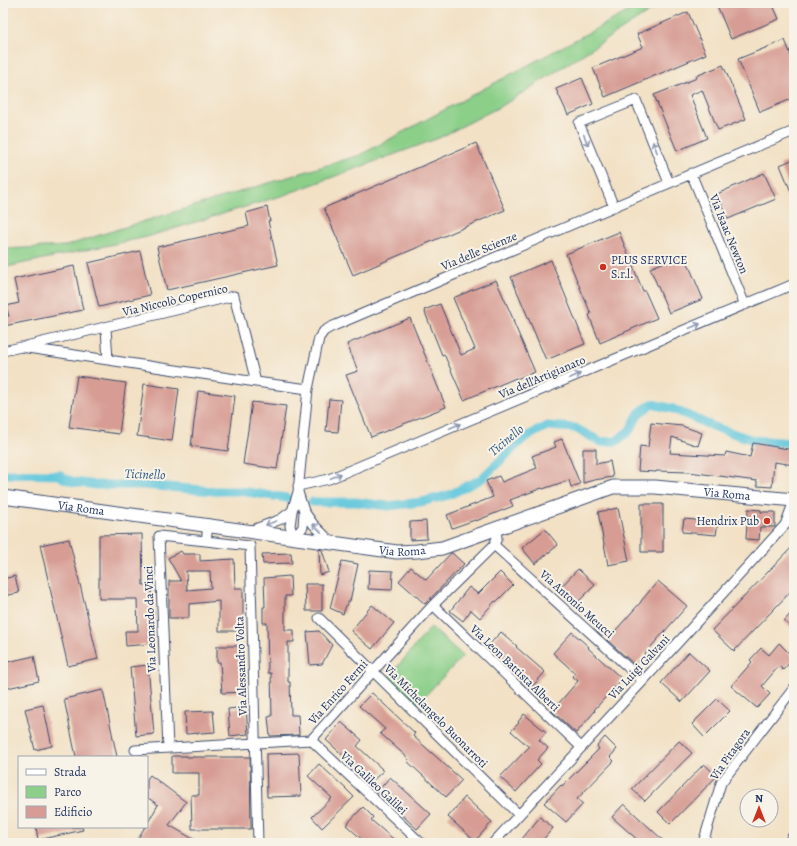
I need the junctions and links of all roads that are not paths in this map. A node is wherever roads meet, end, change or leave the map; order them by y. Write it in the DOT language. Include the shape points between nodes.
graph roads {
  1 [pos="794,131"];
  2 [pos="691,173"];
  3 [pos="669,183"];
  4 [pos="614,207"];
  5 [pos="794,284"];
  6 [pos="745,305"];
  7 [pos="106,328"];
  8 [pos="21,347"];
  9 [pos="3,351"];
  10 [pos="108,360"];
  11 [pos="256,382"];
  12 [pos="308,389"];
  13 [pos="298,489"];
  14 [pos="3,498"];
  15 [pos="794,501"];
  16 [pos="292,511"];
  17 [pos="304,511"];
  18 [pos="208,526"];
  19 [pos="496,529"];
  20 [pos="247,532"];
  21 [pos="294,538"];
  22 [pos="206,541"];
  23 [pos="332,543"];
  24 [pos="494,545"];
  25 [pos="433,605"];
  26 [pos="319,618"];
  27 [pos="373,671"];
  28 [pos="643,681"];
  29 [pos="794,688"];
  30 [pos="310,740"];
  31 [pos="255,743"];
  32 [pos="581,747"];
  33 [pos="168,748"];
  34 [pos="135,750"];
  35 [pos="519,815"];
  36 [pos="794,840"];
  37 [pos="258,843"];
  38 [pos="421,843"];
  39 [pos="493,843"];
  40 [pos="703,843"];
  41 [pos="793,843"];
  1 -- 2 [label="street, Via delle Scienze"];
  2 -- 3 [label="street, Via delle Scienze"];
  2 -- 6 [label="street, Via Isaac Newton"];
  3 -- 4 [label="street, Via delle Scienze"];
  3 -- 4 [label="street, one-way" via="636,100 579,123"];
  4 -- 12 [label="street, Via delle Scienze" via="330,327 319,338"];
  5 -- 6 [label="street, Via dell'Artigianato"];
  13 -- 6 [label="street, Via dell'Artigianato, one-way" via="329,479"];
  7 -- 8 [label="street, Via Niccolò Copernico"];
  7 -- 10 [label="street"];
  7 -- 11 [label="street, Via Niccolò Copernico" via="234,296"];
  8 -- 9 [label="street, Via Niccolò Copernico"];
  8 -- 10 [label="street, Via Niccolò Copernico"];
  10 -- 11 [label="street, Via Niccolò Copernico"];
  11 -- 12 [label="street, Via Niccolò Copernico"];
  12 -- 13 [label="street, Via delle Scienze"];
  13 -- 16 [label="street, Via delle Scienze"];
  13 -- 17 [label="street, Via delle Scienze"];
  14 -- 18 [label="street, Via Roma"];
  15 -- 19 [label="street, Via Roma" via="655,487 613,487"];
  15 -- 28 [label="street, Via Luigi Galvani" via="785,525"];
  16 -- 20 [label="street, one-way" via="281,519"];
  16 -- 21 [label="street, Via delle Scienze" via="290,526"];
  17 -- 21 [label="street, Via delle Scienze" via="303,527"];
  23 -- 17 [label="street, Via delle Scienze, one-way"];
  18 -- 20 [label="street, Via Roma"];
  18 -- 22 [label="street"];
  19 -- 23 [label="street, Via Roma" via="442,548 417,552 397,552"];
  19 -- 24 [label="street"];
  20 -- 21 [label="street, Via Roma"];
  21 -- 23 [label="street, Via Roma"];
  22 -- 31 [label="street, Via Alessandro Volta" via="250,546"];
  22 -- 33 [label="street, Via Leonardo da Vinci" via="159,536"];
  24 -- 25 [label="street, Via Enrico Fermi"];
  24 -- 28 [label="street, Via Antonio Meucci"];
  25 -- 27 [label="street, Via Enrico Fermi"];
  25 -- 32 [label="street, Via Leon Battista Alberti"];
  26 -- 27 [label="street, Via Michelangelo Buonarroti"];
  27 -- 30 [label="street, Via Enrico Fermi"];
  27 -- 35 [label="street, Via Michelangelo Buonarroti"];
  28 -- 32 [label="street, Via Luigi Galvani"];
  29 -- 40 [label="street, Via Pitagora" via="721,783"];
  30 -- 31 [label="street, Via Enrico Fermi"];
  30 -- 38 [label="street, Via Galileo Galilei"];
  31 -- 33 [label="street, Via Enrico Fermi"];
  31 -- 37 [label="street, Via Alessandro Volta"];
  32 -- 35 [label="street, Via Luigi Galvani"];
  33 -- 34 [label="street, Via Enrico Fermi"];
  35 -- 39 [label="street, Via Luigi Galvani"];
  36 -- 41 [label="highway"];
}
